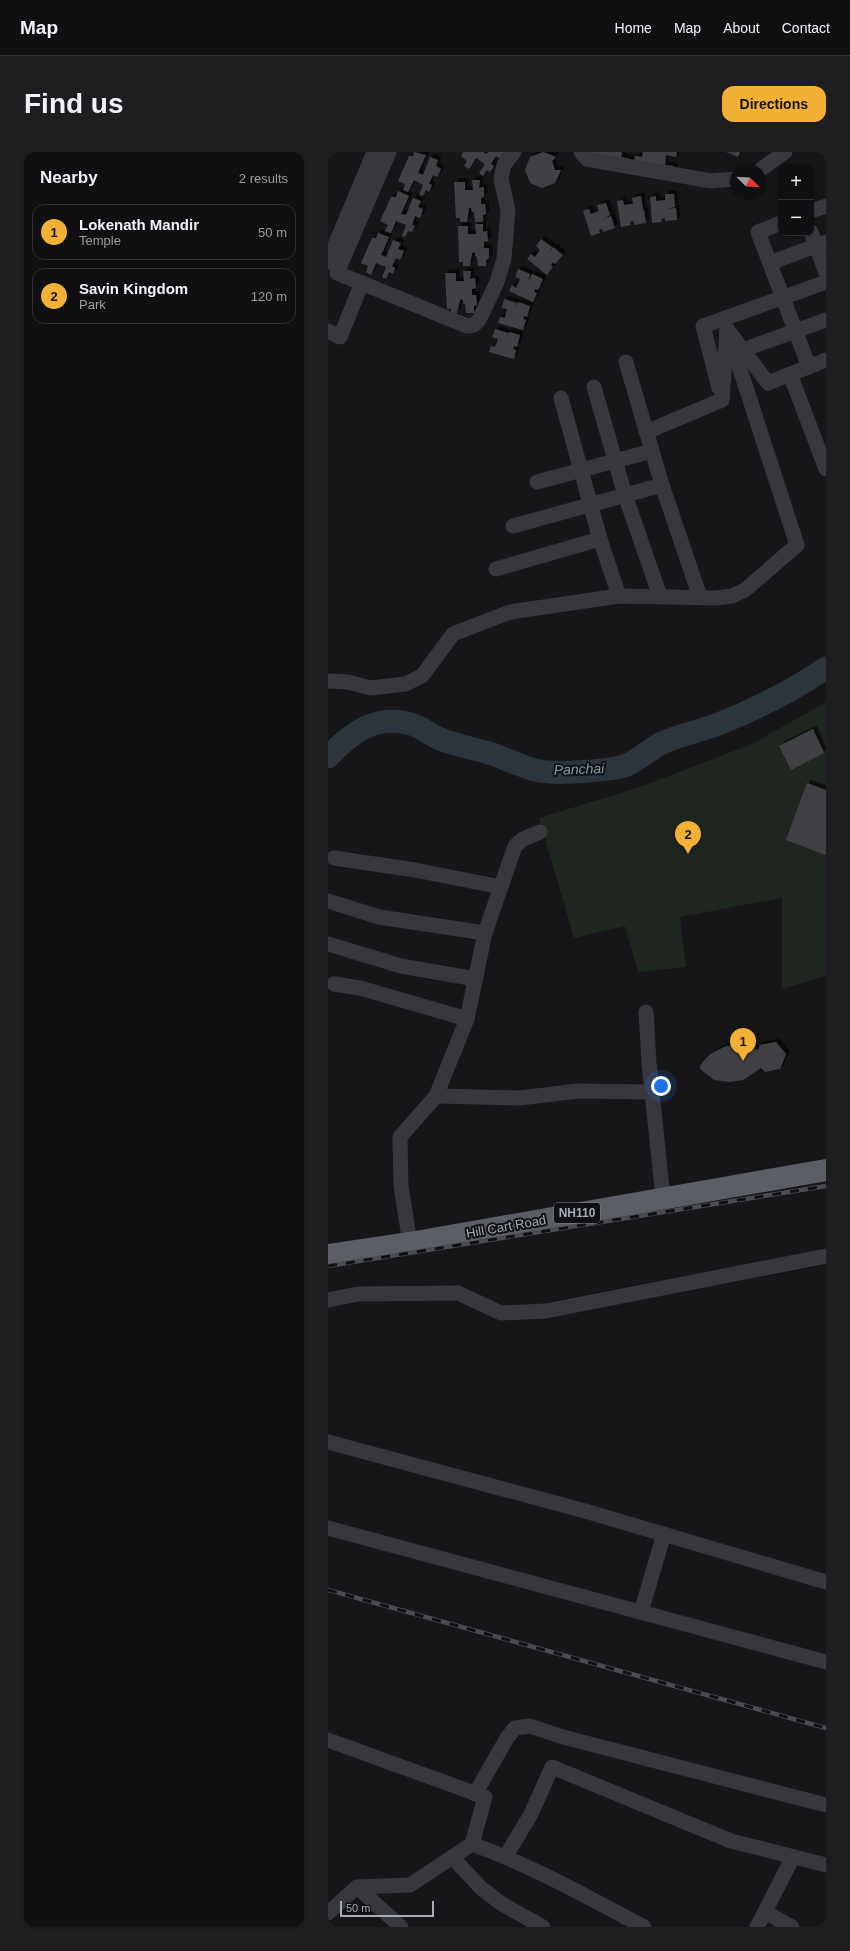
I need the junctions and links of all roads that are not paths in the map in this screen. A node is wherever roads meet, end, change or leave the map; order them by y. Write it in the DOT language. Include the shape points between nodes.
graph roads {
  1 [pos="374,152"];
  2 [pos="389,152"];
  3 [pos="514,152"];
  4 [pos="581,152"];
  5 [pos="785,152"];
  6 [pos="766,166"];
  7 [pos="730,179"];
  8 [pos="826,206"];
  9 [pos="814,210"];
  10 [pos="778,224"];
  11 [pos="814,236"];
  12 [pos="821,244"];
  13 [pos="328,262"];
  14 [pos="770,264"];
  15 [pos="826,273"];
  16 [pos="826,282"];
  17 [pos="362,283"];
  18 [pos="783,297"];
  19 [pos="826,320"];
  20 [pos="727,329"];
  21 [pos="795,331"];
  22 [pos="328,332"];
  23 [pos="751,347"];
  24 [pos="626,362"];
  25 [pos="825,362"];
  26 [pos="809,367"];
  27 [pos="790,374"];
  28 [pos="594,387"];
  29 [pos="561,398"];
  30 [pos="722,400"];
  31 [pos="646,432"];
  32 [pos="652,451"];
  33 [pos="616,461"];
  34 [pos="826,469"];
  35 [pos="582,471"];
  36 [pos="537,482"];
  37 [pos="662,485"];
  38 [pos="625,495"];
  39 [pos="591,505"];
  40 [pos="513,526"];
  41 [pos="600,539"];
  42 [pos="496,569"];
  43 [pos="619,596"];
  44 [pos="660,596"];
  45 [pos="700,597"];
  46 [pos="328,681"];
  47 [pos="540,832"];
  48 [pos="334,858"];
  49 [pos="501,887"];
  50 [pos="328,901"];
  51 [pos="485,933"];
  52 [pos="328,944"];
  53 [pos="476,979"];
  54 [pos="334,984"];
  55 [pos="646,1012"];
  56 [pos="467,1019"];
  57 [pos="652,1092"];
  58 [pos="436,1096"];
  59 [pos="826,1170"];
  60 [pos="663,1198"];
  61 [pos="410,1243"];
  62 [pos="328,1255"];
  63 [pos="826,1256"];
  64 [pos="328,1300"];
  65 [pos="328,1442"];
  66 [pos="328,1528"];
  67 [pos="664,1534"];
  68 [pos="826,1582"];
  69 [pos="641,1612"];
  70 [pos="826,1662"];
  71 [pos="328,1740"];
  72 [pos="475,1794"];
  73 [pos="826,1805"];
  74 [pos="472,1844"];
  75 [pos="506,1856"];
  76 [pos="452,1857"];
  77 [pos="793,1857"];
  78 [pos="826,1865"];
  79 [pos="357,1887"];
  80 [pos="765,1912"];
  81 [pos="328,1913"];
  82 [pos="401,1927"];
  83 [pos="543,1927"];
  84 [pos="644,1927"];
  85 [pos="757,1927"];
  86 [pos="792,1927"];
  1 -- 13 [label="street"];
  2 -- 17 [label="street" via="337,273"];
  3 -- 17 [label="street" via="504,165 501,180 508,210 504,259 495,287 477,323 463,325"];
  4 -- 7 [label="street" via="587,159 711,181"];
  5 -- 6 [label="street"];
  8 -- 9 [label="street"];
  10 -- 14 [label="street" via="758,232"];
  11 -- 12 [label="street"];
  12 -- 14 [label="street"];
  12 -- 15 [label="street"];
  14 -- 18 [label="street"];
  16 -- 18 [label="street"];
  17 -- 22 [label="street" via="340,337"];
  18 -- 21 [label="street"];
  18 -- 30 [label="street" via="703,326"];
  19 -- 21 [label="street"];
  20 -- 27 [label="street" via="768,383"];
  20 -- 30 [label="street"];
  20 -- 45 [label="street" via="797,544 745,590 732,596"];
  21 -- 23 [label="street"];
  21 -- 26 [label="street"];
  24 -- 31 [label="street"];
  25 -- 26 [label="street"];
  26 -- 27 [label="street"];
  27 -- 34 [label="street"];
  28 -- 33 [label="street"];
  29 -- 35 [label="street"];
  30 -- 31 [label="street"];
  31 -- 32 [label="street"];
  32 -- 33 [label="street"];
  32 -- 37 [label="street"];
  33 -- 35 [label="street"];
  33 -- 38 [label="street"];
  35 -- 36 [label="street"];
  35 -- 39 [label="street"];
  37 -- 38 [label="street"];
  37 -- 45 [label="street"];
  38 -- 39 [label="street"];
  38 -- 44 [label="street"];
  39 -- 40 [label="street"];
  39 -- 41 [label="street"];
  41 -- 42 [label="street"];
  41 -- 43 [label="street"];
  43 -- 44 [label="street"];
  43 -- 46 [label="street" via="510,612 453,634 422,676 405,684 371,688 348,682"];
  44 -- 45 [label="street"];
  47 -- 49 [label="street" via="515,846"];
  48 -- 49 [label="street" via="415,870"];
  49 -- 51 [label="street"];
  50 -- 51 [label="street" via="379,917"];
  51 -- 53 [label="street"];
  52 -- 53 [label="street" via="401,966"];
  53 -- 56 [label="street"];
  54 -- 56 [label="street" via="360,988"];
  55 -- 57 [label="street"];
  56 -- 58 [label="street"];
  57 -- 58 [label="street" via="578,1091 520,1098"];
  57 -- 60 [label="street"];
  58 -- 61 [label="street" via="400,1137 401,1186"];
  59 -- 60 [label="highway, Hill Cart Road / NH110"];
  60 -- 61 [label="highway, Hill Cart Road / NH110"];
  61 -- 62 [label="highway, Hill Cart Road / NH110"];
  63 -- 64 [label="street" via="546,1311 501,1312 458,1292 358,1294"];
  65 -- 67 [label="street"];
  66 -- 69 [label="street"];
  67 -- 68 [label="street"];
  67 -- 69 [label="street"];
  69 -- 70 [label="street"];
  71 -- 72 [label="street"];
  72 -- 73 [label="street" via="515,1728 530,1726 563,1737"];
  72 -- 74 [label="street" via="485,1797"];
  74 -- 75 [label="street"];
  74 -- 76 [label="street"];
  75 -- 77 [label="street" via="531,1814 552,1767 731,1841"];
  75 -- 84 [label="street" via="546,1874"];
  76 -- 79 [label="street" via="410,1885"];
  76 -- 83 [label="street" via="481,1888 502,1904"];
  77 -- 78 [label="street"];
  77 -- 80 [label="street"];
  79 -- 81 [label="street"];
  79 -- 82 [label="street"];
  80 -- 85 [label="street"];
  80 -- 86 [label="street"];
}
